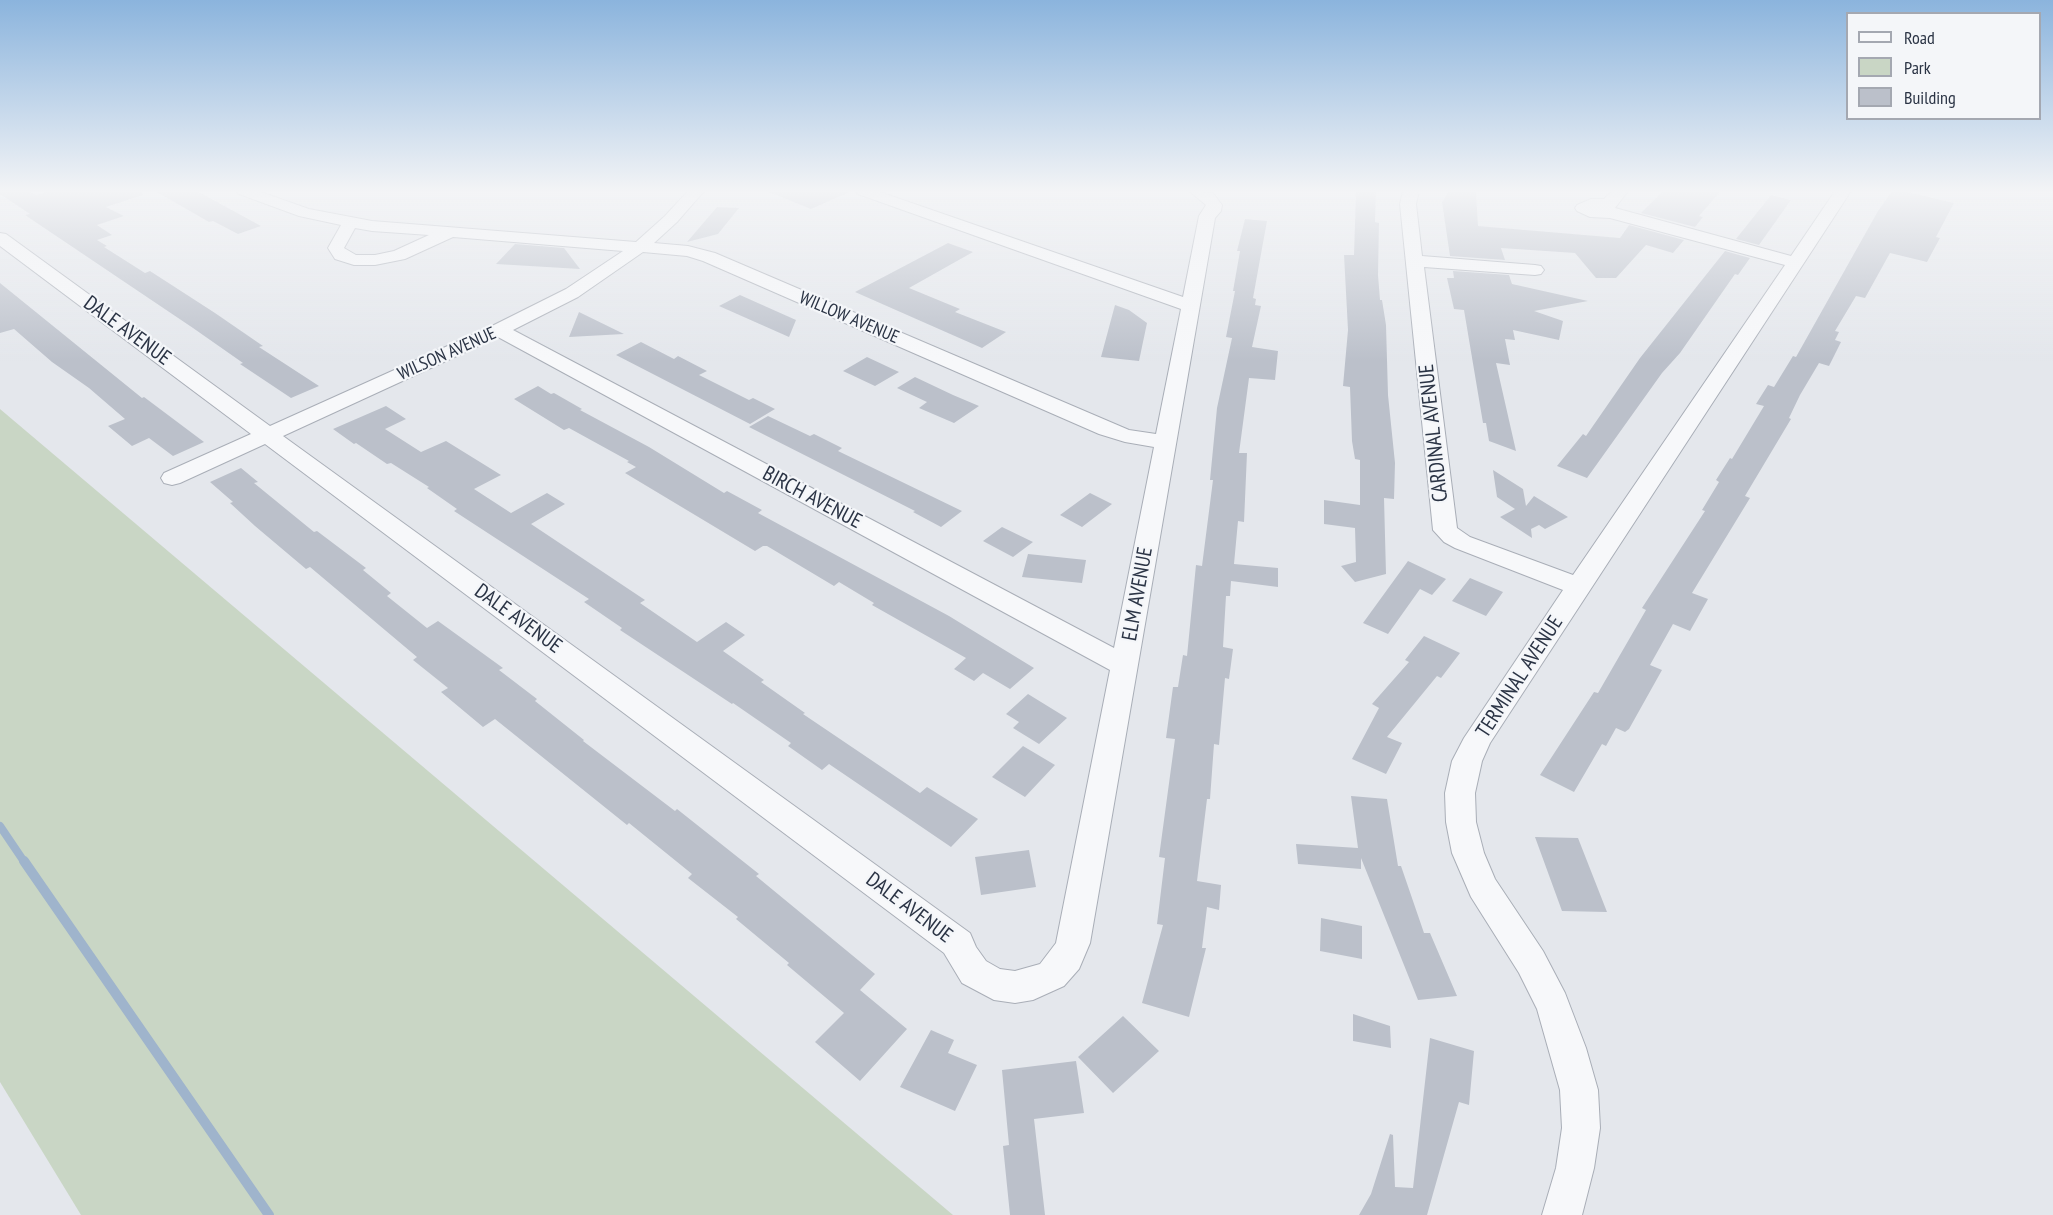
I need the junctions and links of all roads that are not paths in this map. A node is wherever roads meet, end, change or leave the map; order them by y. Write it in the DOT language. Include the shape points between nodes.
graph roads {
  1 [pos="13,248"];
  2 [pos="336,248"];
  3 [pos="421,248"];
  4 [pos="639,248"];
  5 [pos="660,248"];
  6 [pos="1024,248"];
  7 [pos="1201,248"];
  8 [pos="1413,248"];
  9 [pos="1744,248"];
  10 [pos="1806,248"];
  11 [pos="1415,261"];
  12 [pos="1796,263"];
  13 [pos="1535,270"];
  14 [pos="1190,306"];
  15 [pos="499,330"];
  16 [pos="268,434"];
  17 [pos="1166,442"];
  18 [pos="172,478"];
  19 [pos="1579,587"];
  20 [pos="1125,666"];
  21 [pos="1033,984"];
  22 [pos="1562,1215"];
  1 -- 16 [label="street, DALE AVENUE"];
  2 -- 3 [label="street" via="341,255 354,260 375,260"];
  4 -- 15 [label="street, WILSON AVENUE" via="572,293"];
  5 -- 17 [label="street, WILLOW AVENUE" via="710,257 1107,429"];
  6 -- 14 [label="street"];
  7 -- 14 [label="street, ELM AVENUE"];
  8 -- 11 [label="street, CARDINAL AVENUE"];
  9 -- 12 [label="street"];
  10 -- 12 [label="street, TERMINAL AVENUE"];
  11 -- 13 [label="street"];
  11 -- 19 [label="street, CARDINAL AVENUE" via="1445,530 1463,543"];
  12 -- 19 [label="street, TERMINAL AVENUE"];
  14 -- 17 [label="street, ELM AVENUE"];
  15 -- 16 [label="street, WILSON AVENUE"];
  15 -- 20 [label="street, BIRCH AVENUE"];
  16 -- 18 [label="street, WILSON AVENUE"];
  16 -- 21 [label="street, DALE AVENUE" via="958,944 974,972 994,984"];
  17 -- 20 [label="street, ELM AVENUE"];
  19 -- 22 [label="street, TERMINAL AVENUE" via="1478,738 1467,761 1460,793 1468,854 1482,887 1531,962 1552,1005 1579,1090 1581,1128"];
  20 -- 21 [label="street, ELM AVENUE" via="1073,943 1067,958 1052,975"];
}
